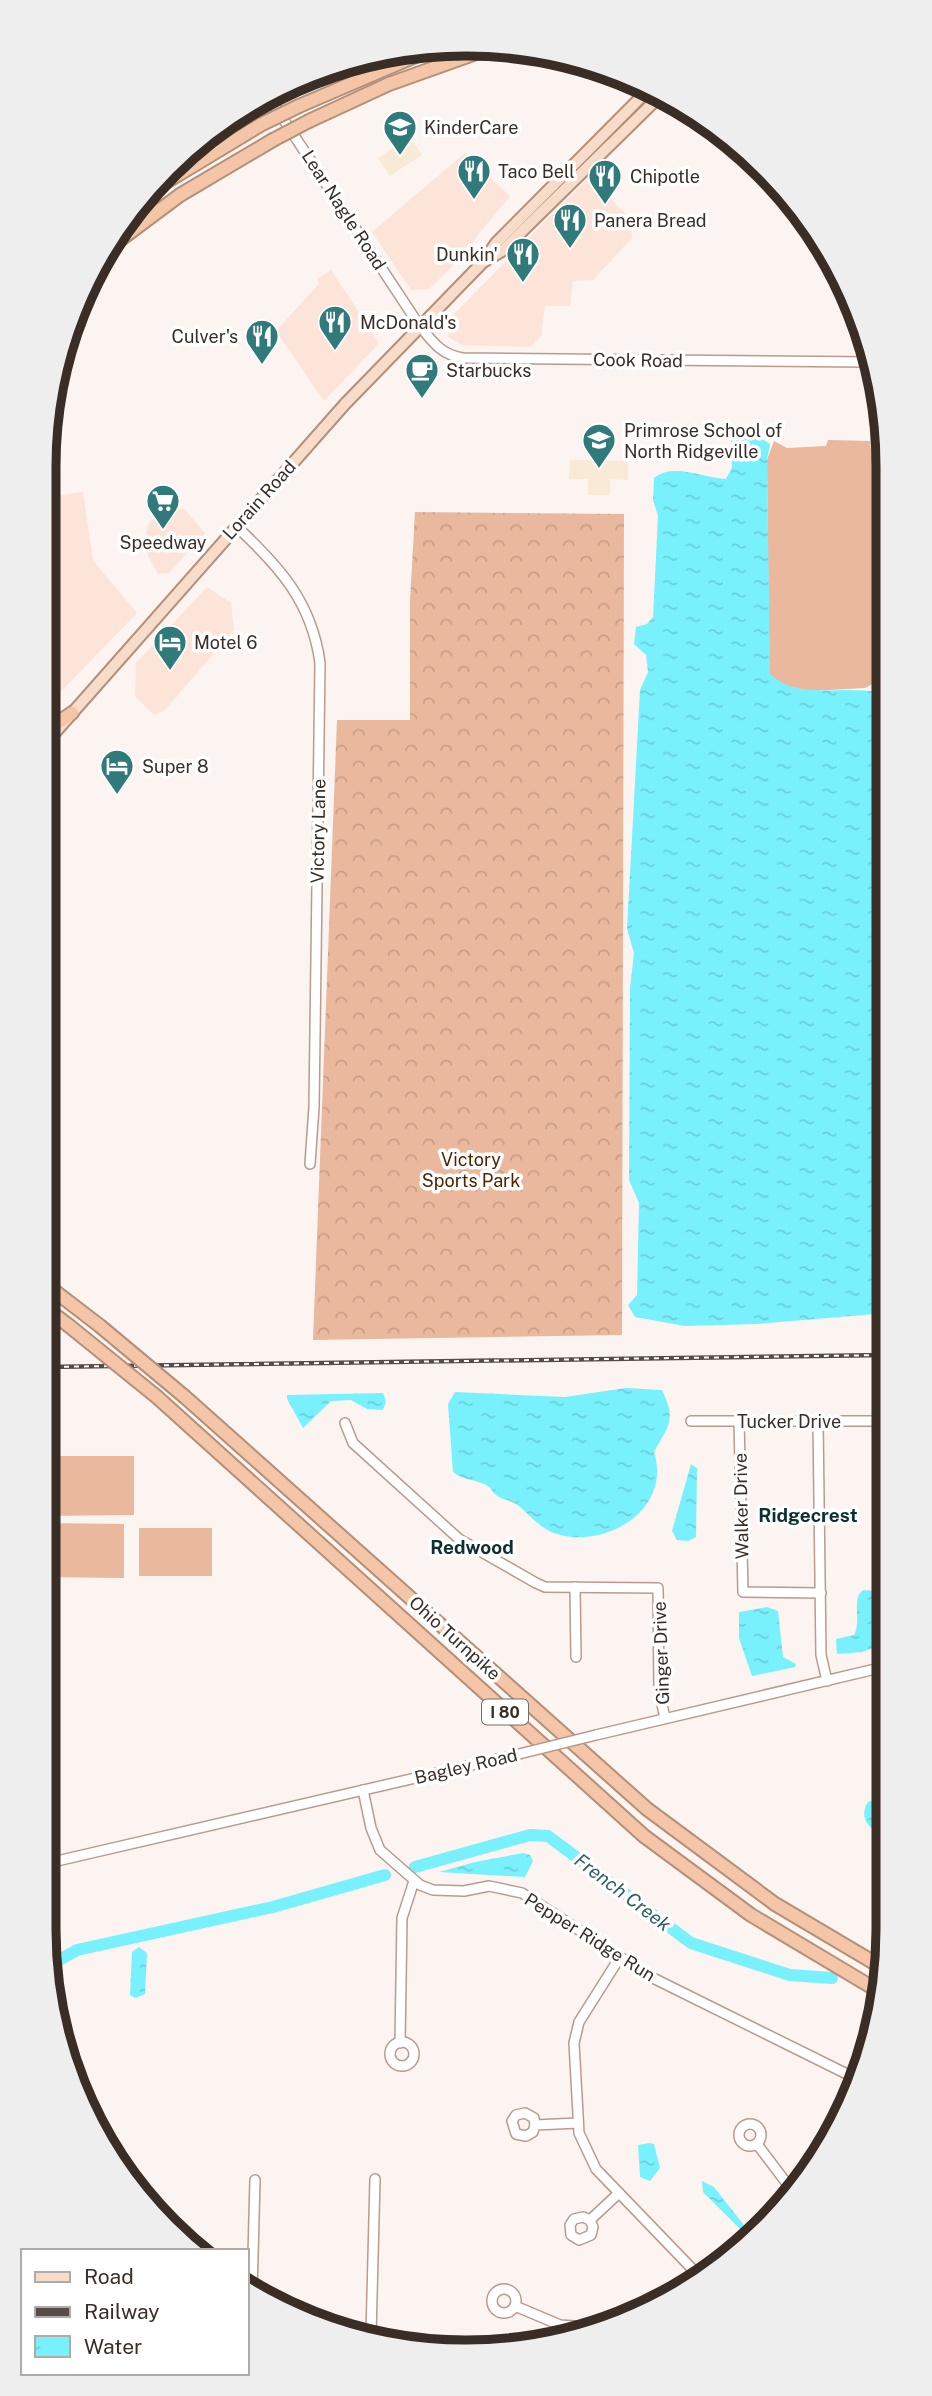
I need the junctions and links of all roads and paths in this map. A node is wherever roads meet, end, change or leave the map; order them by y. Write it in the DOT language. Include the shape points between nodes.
graph roads {
  1 [pos="468,56"];
  2 [pos="399,62"];
  3 [pos="643,96"];
  4 [pos="654,102"];
  5 [pos="273,104"];
  6 [pos="176,176"];
  7 [pos="128,234"];
  8 [pos="483,262"];
  9 [pos="419,325"];
  10 [pos="862,362"];
  11 [pos="236,526"];
  12 [pos="72,713"];
  13 [pos="56,724"];
  14 [pos="56,731"];
  15 [pos="310,1164"];
  16 [pos="56,1292"];
  17 [pos="56,1316"];
  18 [pos="691,1421"];
  19 [pos="739,1421"];
  20 [pos="818,1421"];
  21 [pos="876,1421"];
  22 [pos="345,1423"];
  23 [pos="575,1587"];
  24 [pos="821,1593"];
  25 [pos="576,1657"];
  26 [pos="876,1669"];
  27 [pos="827,1681"];
  28 [pos="665,1718"];
  29 [pos="363,1790"];
  30 [pos="56,1861"];
  31 [pos="414,1881"];
  32 [pos="620,1957"];
  33 [pos="874,1963"];
  34 [pos="872,1987"];
  35 [pos="400,2043"];
  36 [pos="849,2075"];
  37 [pos="578,2123"];
  38 [pos="535,2125"];
  39 [pos="757,2144"];
  40 [pos="374,2179"];
  41 [pos="255,2180"];
  42 [pos="787,2184"];
  43 [pos="619,2193"];
  44 [pos="590,2220"];
  45 [pos="694,2271"];
  46 [pos="252,2280"];
  47 [pos="515,2306"];
  48 [pos="572,2326"];
  49 [pos="371,2329"];
  1 -- 7 [label="highway, bridge" via="390,84 309,121 180,195"];
  2 -- 6 [label="highway, bridge" via="262,124"];
  3 -- 8 [label="main road, Lorain Road" via="496,243"];
  4 -- 8 [label="main road, Lorain Road" via="502,251"];
  5 -- 9 [label="street, Lear Nagle Road"];
  8 -- 9 [label="main road, Lorain Road"];
  9 -- 10 [label="street, Cook Road" via="442,351 463,358"];
  9 -- 11 [label="main road, Lorain Road"];
  11 -- 12 [label="main road, Lorain Road"];
  11 -- 15 [label="street, Victory Lane" via="293,585 313,628 320,663"];
  12 -- 13 [label="highway"];
  12 -- 14 [label="main road, Lorain Road"];
  16 -- 33 [label="highway, Ohio Turnpike / I 80, bridge" via="185,1397 657,1817 775,1904"];
  17 -- 34 [label="highway, Ohio Turnpike / I 80, bridge" via="157,1396 645,1836 751,1915"];
  18 -- 19 [label="street, Tucker Drive"];
  19 -- 20 [label="street, Tucker Drive"];
  19 -- 24 [label="street, Walker Drive" via="743,1592"];
  20 -- 21 [label="street, Tucker Drive"];
  20 -- 24 [label="street"];
  22 -- 23 [label="street" via="353,1443 459,1539 545,1587"];
  23 -- 25 [label="street"];
  23 -- 28 [label="street, Ginger Drive" via="658,1588 659,1691"];
  24 -- 27 [label="street" via="821,1656"];
  26 -- 27 [label="street, Bagley Road"];
  27 -- 28 [label="street, Bagley Road"];
  28 -- 29 [label="street, Bagley Road, bridge"];
  29 -- 30 [label="street, Bagley Road"];
  29 -- 31 [label="street, Pepper Ridge Run" via="380,1850"];
  31 -- 32 [label="street, Pepper Ridge Run" via="433,1889 464,1891 489,1886 522,1893"];
  31 -- 35 [label="street" via="402,1918"];
  32 -- 36 [label="street, Pepper Ridge Run" via="651,1977"];
  32 -- 37 [label="street" via="579,2022 574,2042"];
  37 -- 38 [label="street"];
  37 -- 43 [label="street" via="590,2160"];
  39 -- 42 [label="street"];
  40 -- 49 [label="street"];
  41 -- 46 [label="street"];
  43 -- 44 [label="street"];
  43 -- 45 [label="street"];
  47 -- 48 [label="street"];
}
